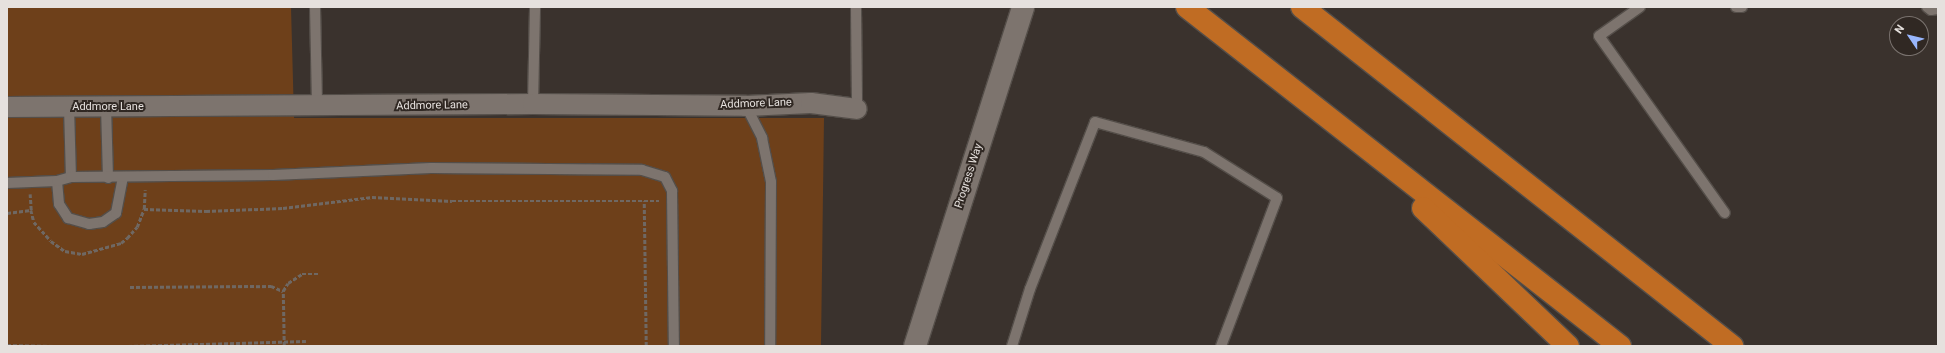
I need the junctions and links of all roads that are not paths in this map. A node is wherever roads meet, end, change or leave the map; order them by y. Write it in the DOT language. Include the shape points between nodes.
graph roads {
  1 [pos="315,7"];
  2 [pos="535,7"];
  3 [pos="856,7"];
  4 [pos="1023,7"];
  5 [pos="1187,7"];
  6 [pos="1302,7"];
  7 [pos="1640,7"];
  8 [pos="1736,7"];
  9 [pos="1742,7"];
  10 [pos="1927,7"];
  11 [pos="1938,9"];
  12 [pos="533,104"];
  13 [pos="1315,105"];
  14 [pos="106,106"];
  15 [pos="317,106"];
  16 [pos="746,106"];
  17 [pos="7,107"];
  18 [pos="69,107"];
  19 [pos="857,109"];
  20 [pos="71,177"];
  21 [pos="108,178"];
  22 [pos="123,178"];
  23 [pos="57,181"];
  24 [pos="7,184"];
  25 [pos="1725,213"];
  26 [pos="1673,299"];
  27 [pos="674,346"];
  28 [pos="770,346"];
  29 [pos="914,346"];
  30 [pos="1012,346"];
  31 [pos="1221,346"];
  32 [pos="1568,346"];
  33 [pos="1620,346"];
  34 [pos="1732,346"];
  35 [pos="1740,346"];
  1 -- 15 [label="lane"];
  2 -- 12 [label="lane"];
  3 -- 19 [label="lane"];
  4 -- 29 [label="street, Progress Way"];
  5 -- 13 [label="highway"];
  6 -- 26 [label="highway"];
  7 -- 25 [label="lane" via="1599,36"];
  8 -- 9 [label="lane"];
  10 -- 11 [label="lane" via="1931,10"];
  12 -- 15 [label="street, Addmore Lane"];
  12 -- 16 [label="street, Addmore Lane"];
  13 -- 32 [label="highway"];
  13 -- 33 [label="highway"];
  14 -- 15 [label="street, Addmore Lane"];
  14 -- 18 [label="street, Addmore Lane"];
  14 -- 21 [label="lane"];
  16 -- 19 [label="street, Addmore Lane" via="811,103"];
  16 -- 28 [label="lane" via="762,138 771,182"];
  17 -- 18 [label="street, Addmore Lane"];
  18 -- 20 [label="lane"];
  20 -- 21 [label="lane"];
  20 -- 23 [label="lane"];
  21 -- 22 [label="lane"];
  22 -- 23 [label="lane" via="116,213 103,222 89,224 68,218 60,204"];
  22 -- 27 [label="lane" via="431,168 642,170 665,177 672,191"];
  23 -- 24 [label="lane"];
  26 -- 34 [label="highway"];
  26 -- 35 [label="highway"];
  30 -- 31 [label="lane" via="1030,289 1095,122 1204,152 1277,198"];
}
